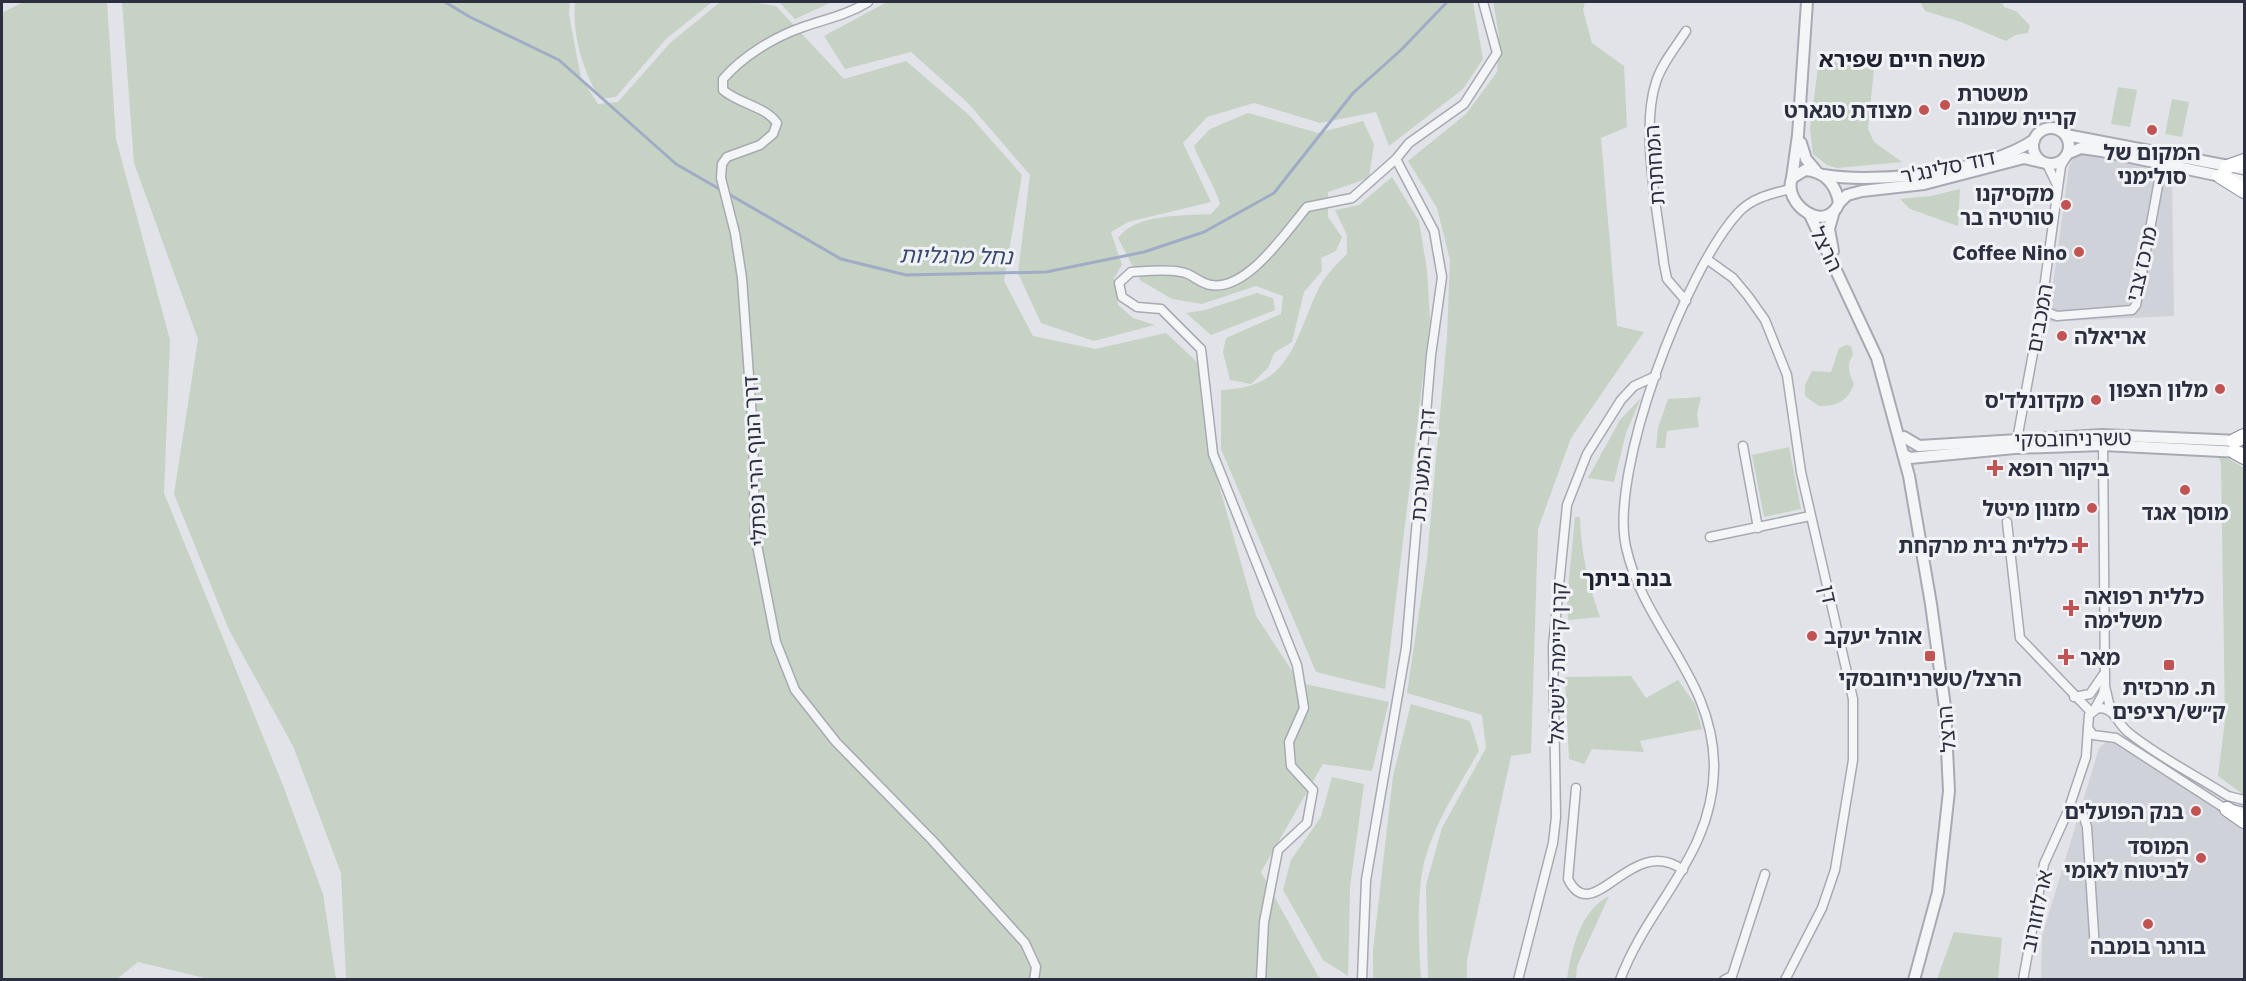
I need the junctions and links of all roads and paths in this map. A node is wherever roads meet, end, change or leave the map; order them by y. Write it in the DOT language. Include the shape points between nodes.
graph roads {
  1 [pos="868,2"];
  2 [pos="1483,2"];
  3 [pos="1807,2"];
  4 [pos="1686,31"];
  5 [pos="1799,131"];
  6 [pos="2066,135"];
  7 [pos="2034,140"];
  8 [pos="2067,156"];
  9 [pos="1396,159"];
  10 [pos="2244,160"];
  11 [pos="2044,163"];
  12 [pos="2162,164"];
  13 [pos="2244,169"];
  14 [pos="2224,171"];
  15 [pos="1820,173"];
  16 [pos="2244,181"];
  17 [pos="1791,183"];
  18 [pos="2058,188"];
  19 [pos="2244,191"];
  20 [pos="1837,207"];
  21 [pos="1810,215"];
  22 [pos="1708,260"];
  23 [pos="1843,282"];
  24 [pos="1686,301"];
  25 [pos="2041,310"];
  26 [pos="1656,376"];
  27 [pos="1884,380"];
  28 [pos="1904,437"];
  29 [pos="2103,440"];
  30 [pos="2016,443"];
  31 [pos="1743,446"];
  32 [pos="2241,447"];
  33 [pos="1906,456"];
  34 [pos="1810,516"];
  35 [pos="2007,522"];
  36 [pos="1758,528"];
  37 [pos="1710,537"];
  38 [pos="2105,672"];
  39 [pos="2105,683"];
  40 [pos="2074,697"];
  41 [pos="2111,712"];
  42 [pos="2090,717"];
  43 [pos="2117,722"];
  44 [pos="2104,737"];
  45 [pos="2086,757"];
  46 [pos="1576,788"];
  47 [pos="2244,800"];
  48 [pos="2227,809"];
  49 [pos="2068,811"];
  50 [pos="2244,812"];
  51 [pos="2244,821"];
  52 [pos="1683,870"];
  53 [pos="1765,874"];
  54 [pos="2095,949"];
  55 [pos="1729,978"];
  56 [pos="1034,980"];
  57 [pos="1261,980"];
  58 [pos="1362,980"];
  59 [pos="1518,980"];
  60 [pos="1620,980"];
  61 [pos="1785,980"];
  62 [pos="1914,980"];
  63 [pos="2023,980"];
  1 -- 56 [label="street, דרך הנוף הרי נפתלי" via="802,27 761,48 734,65 723,79 723,90 732,98 772,115 777,123 773,134 760,145 727,157 721,178 742,278 754,449 755,535 776,642 795,690 856,766 932,840 1025,943 1036,967"];
  2 -- 9 [label="street" via="1497,53 1464,104 1409,143"];
  3 -- 5 [label="street"];
  4 -- 24 [label="street, המחתרת" via="1658,75 1650,132 1667,279"];
  5 -- 15 [label="street" via="1806,159"];
  5 -- 17 [label="street"];
  6 -- 7 [label="street" via="2049,127"];
  6 -- 8 [label="street" via="2070,145"];
  6 -- 14 [label="street"];
  7 -- 11 [label="street" via="2034,151"];
  7 -- 15 [label="street, דוד סלינג'ר" via="2012,151 1922,175 1869,179"];
  8 -- 11 [label="street" via="2059,163"];
  8 -- 12 [label="street" via="2081,148"];
  8 -- 18 [label="street, המכבים"];
  9 -- 57 [label="street" via="1352,198 1307,207 1242,279 1211,285 1183,272 1151,271 1131,272 1119,283 1122,297 1137,307 1161,309 1201,350 1213,454 1297,665 1304,708 1289,742 1291,766 1313,790 1307,824 1278,850 1264,922"];
  9 -- 58 [label="street, דרך המערכת" via="1434,231 1442,278 1431,355 1406,648 1366,880"];
  10 -- 14 [label="highway"];
  11 -- 18 [label="street"];
  11 -- 20 [label="street, דוד סלינג'ר" via="2024,158 1924,184 1862,190 1847,195"];
  12 -- 14 [label="street"];
  12 -- 25 [label="street, מרכז צבי" via="2132,310 2058,316"];
  13 -- 14 [label="street"];
  14 -- 16 [label="street"];
  14 -- 19 [label="highway"];
  15 -- 17 [label="street" via="1805,170"];
  15 -- 20 [label="street" via="1835,188"];
  17 -- 21 [label="street" via="1793,198"];
  17 -- 22 [label="street" via="1761,196 1737,214"];
  18 -- 25 [label="street, המכבים"];
  20 -- 21 [label="street" via="1826,216"];
  20 -- 23 [label="street, הרצל" via="1829,229"];
  21 -- 23 [label="street, הרצל"];
  22 -- 24 [label="street"];
  22 -- 34 [label="street, דן" via="1733,278 1748,296 1778,349 1787,375"];
  23 -- 27 [label="street, הרצל"];
  24 -- 26 [label="street"];
  25 -- 30 [label="street, המכבים"];
  26 -- 52 [label="street" via="1627,470 1625,544 1640,589 1691,678 1708,719 1714,768 1708,820"];
  26 -- 59 [label="street, קרן קיימת לישראל" via="1634,386 1621,400 1587,454 1567,505 1553,646 1556,817"];
  27 -- 28 [label="street, הרצל"];
  27 -- 33 [label="street, הרצל"];
  28 -- 30 [label="street, טשרניחובסקי" via="1919,446"];
  28 -- 33 [label="street, הרצל"];
  29 -- 30 [label="street, טשרניחובסקי"];
  29 -- 32 [label="street, טשרניחובסקי"];
  29 -- 38 [label="street, ארלוזורוב"];
  30 -- 33 [label="street, טשרניחובסקי"];
  31 -- 36 [label="street"];
  33 -- 62 [label="street, הרצל" via="1932,604 1945,707 1949,791 1938,891"];
  34 -- 36 [label="street"];
  34 -- 61 [label="street, דן" via="1853,699 1855,737 1833,877 1822,908"];
  35 -- 40 [label="street" via="2020,638"];
  36 -- 37 [label="street"];
  38 -- 39 [label="street, ארלוזורוב"];
  38 -- 40 [label="street" via="2091,693"];
  39 -- 41 [label="street, ארלוזורוב"];
  39 -- 42 [label="street, ארלוזורוב"];
  40 -- 42 [label="street"];
  41 -- 42 [label="street" via="2103,708"];
  41 -- 43 [label="street"];
  42 -- 44 [label="street" via="2093,735"];
  42 -- 45 [label="street, ארלוזורוב"];
  43 -- 44 [label="street" via="2114,731"];
  43 -- 47 [label="street" via="2137,739 2228,796"];
  44 -- 45 [label="street, ארלוזורוב"];
  44 -- 48 [label="street" via="2116,738"];
  45 -- 49 [label="street, ארלוזורוב"];
  46 -- 52 [label="street" via="1568,879 1571,886 1585,894 1594,893 1638,863 1648,861 1673,863"];
  48 -- 50 [label="street"];
  48 -- 51 [label="highway"];
  49 -- 54 [label="street" via="2084,818 2087,827"];
  49 -- 63 [label="street, ארלוזורוב" via="2044,864"];
  52 -- 60 [label="street" via="1636,944"];
  53 -- 55 [label="street"];
}
